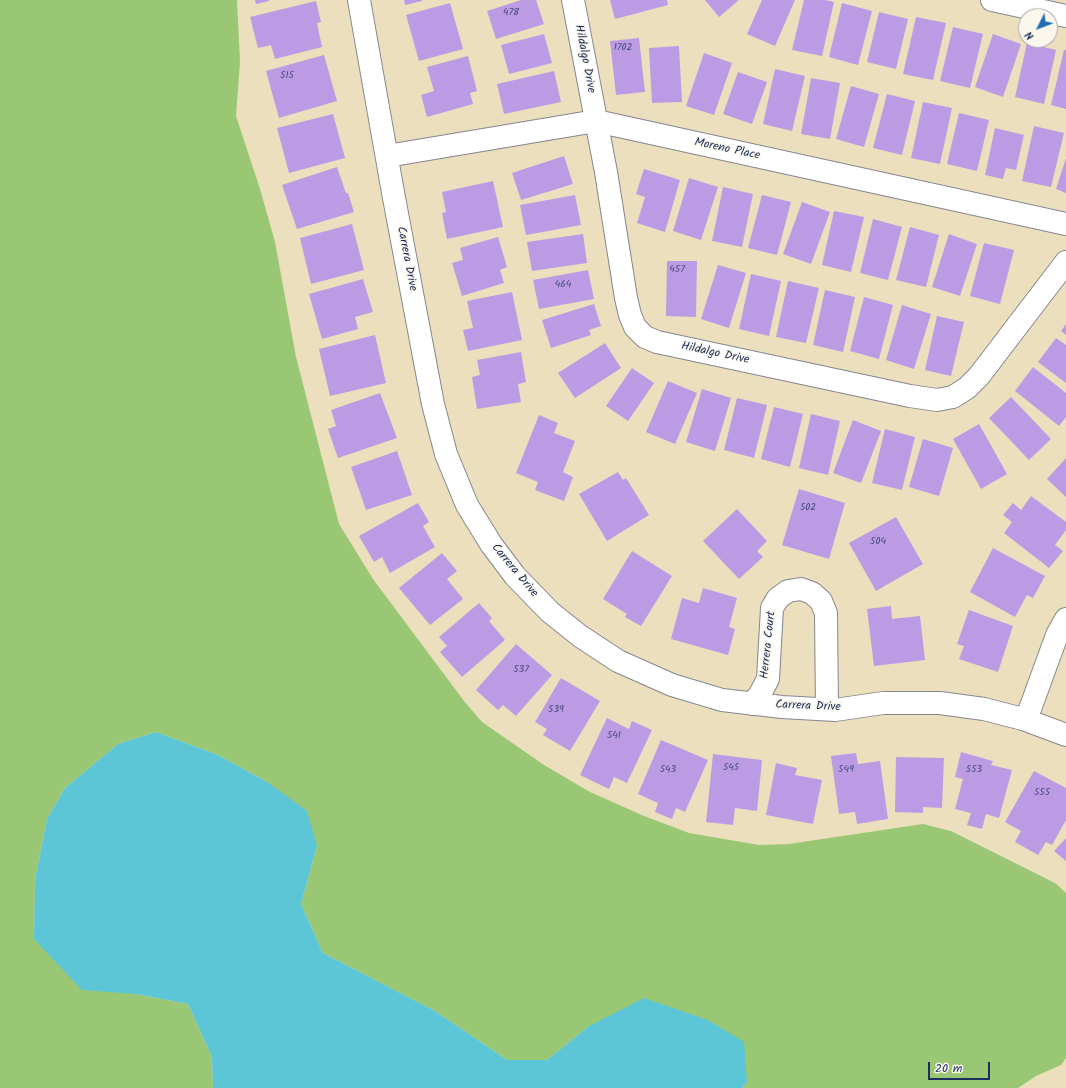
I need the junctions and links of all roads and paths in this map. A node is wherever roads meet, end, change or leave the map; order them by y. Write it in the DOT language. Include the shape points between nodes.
graph roads {
  1 [pos="359,0"];
  2 [pos="573,0"];
  3 [pos="992,0"];
  4 [pos="1066,16"];
  5 [pos="596,121"];
  6 [pos="387,156"];
  7 [pos="1066,224"];
  8 [pos="1066,262"];
  9 [pos="1066,619"];
  10 [pos="752,704"];
  11 [pos="827,709"];
  12 [pos="1026,720"];
  13 [pos="1066,735"];
  1 -- 6 [label="street, Carrera Drive"];
  2 -- 5 [label="street, Hildalgo Drive"];
  3 -- 4 [label="street"];
  5 -- 6 [label="street, Moreno Place"];
  5 -- 7 [label="street, Moreno Place"];
  5 -- 8 [label="street, Hildalgo Drive" via="630,316 636,328 645,337 657,342 910,396 937,400 953,397 968,388 979,376"];
  6 -- 10 [label="street, Carrera Drive" via="433,404 446,454 467,505 491,544 516,576 550,612 618,661 672,686 722,700"];
  9 -- 12 [label="street" via="1057,635"];
  10 -- 11 [label="street, Carrera Drive"];
  10 -- 11 [label="street, Herrera Court" via="768,679 772,608 778,598 788,591 801,589 812,593 821,601 826,613"];
  11 -- 12 [label="street, Carrera Drive" via="883,703 940,703 984,708"];
  12 -- 13 [label="street, Carrera Drive"];
}
